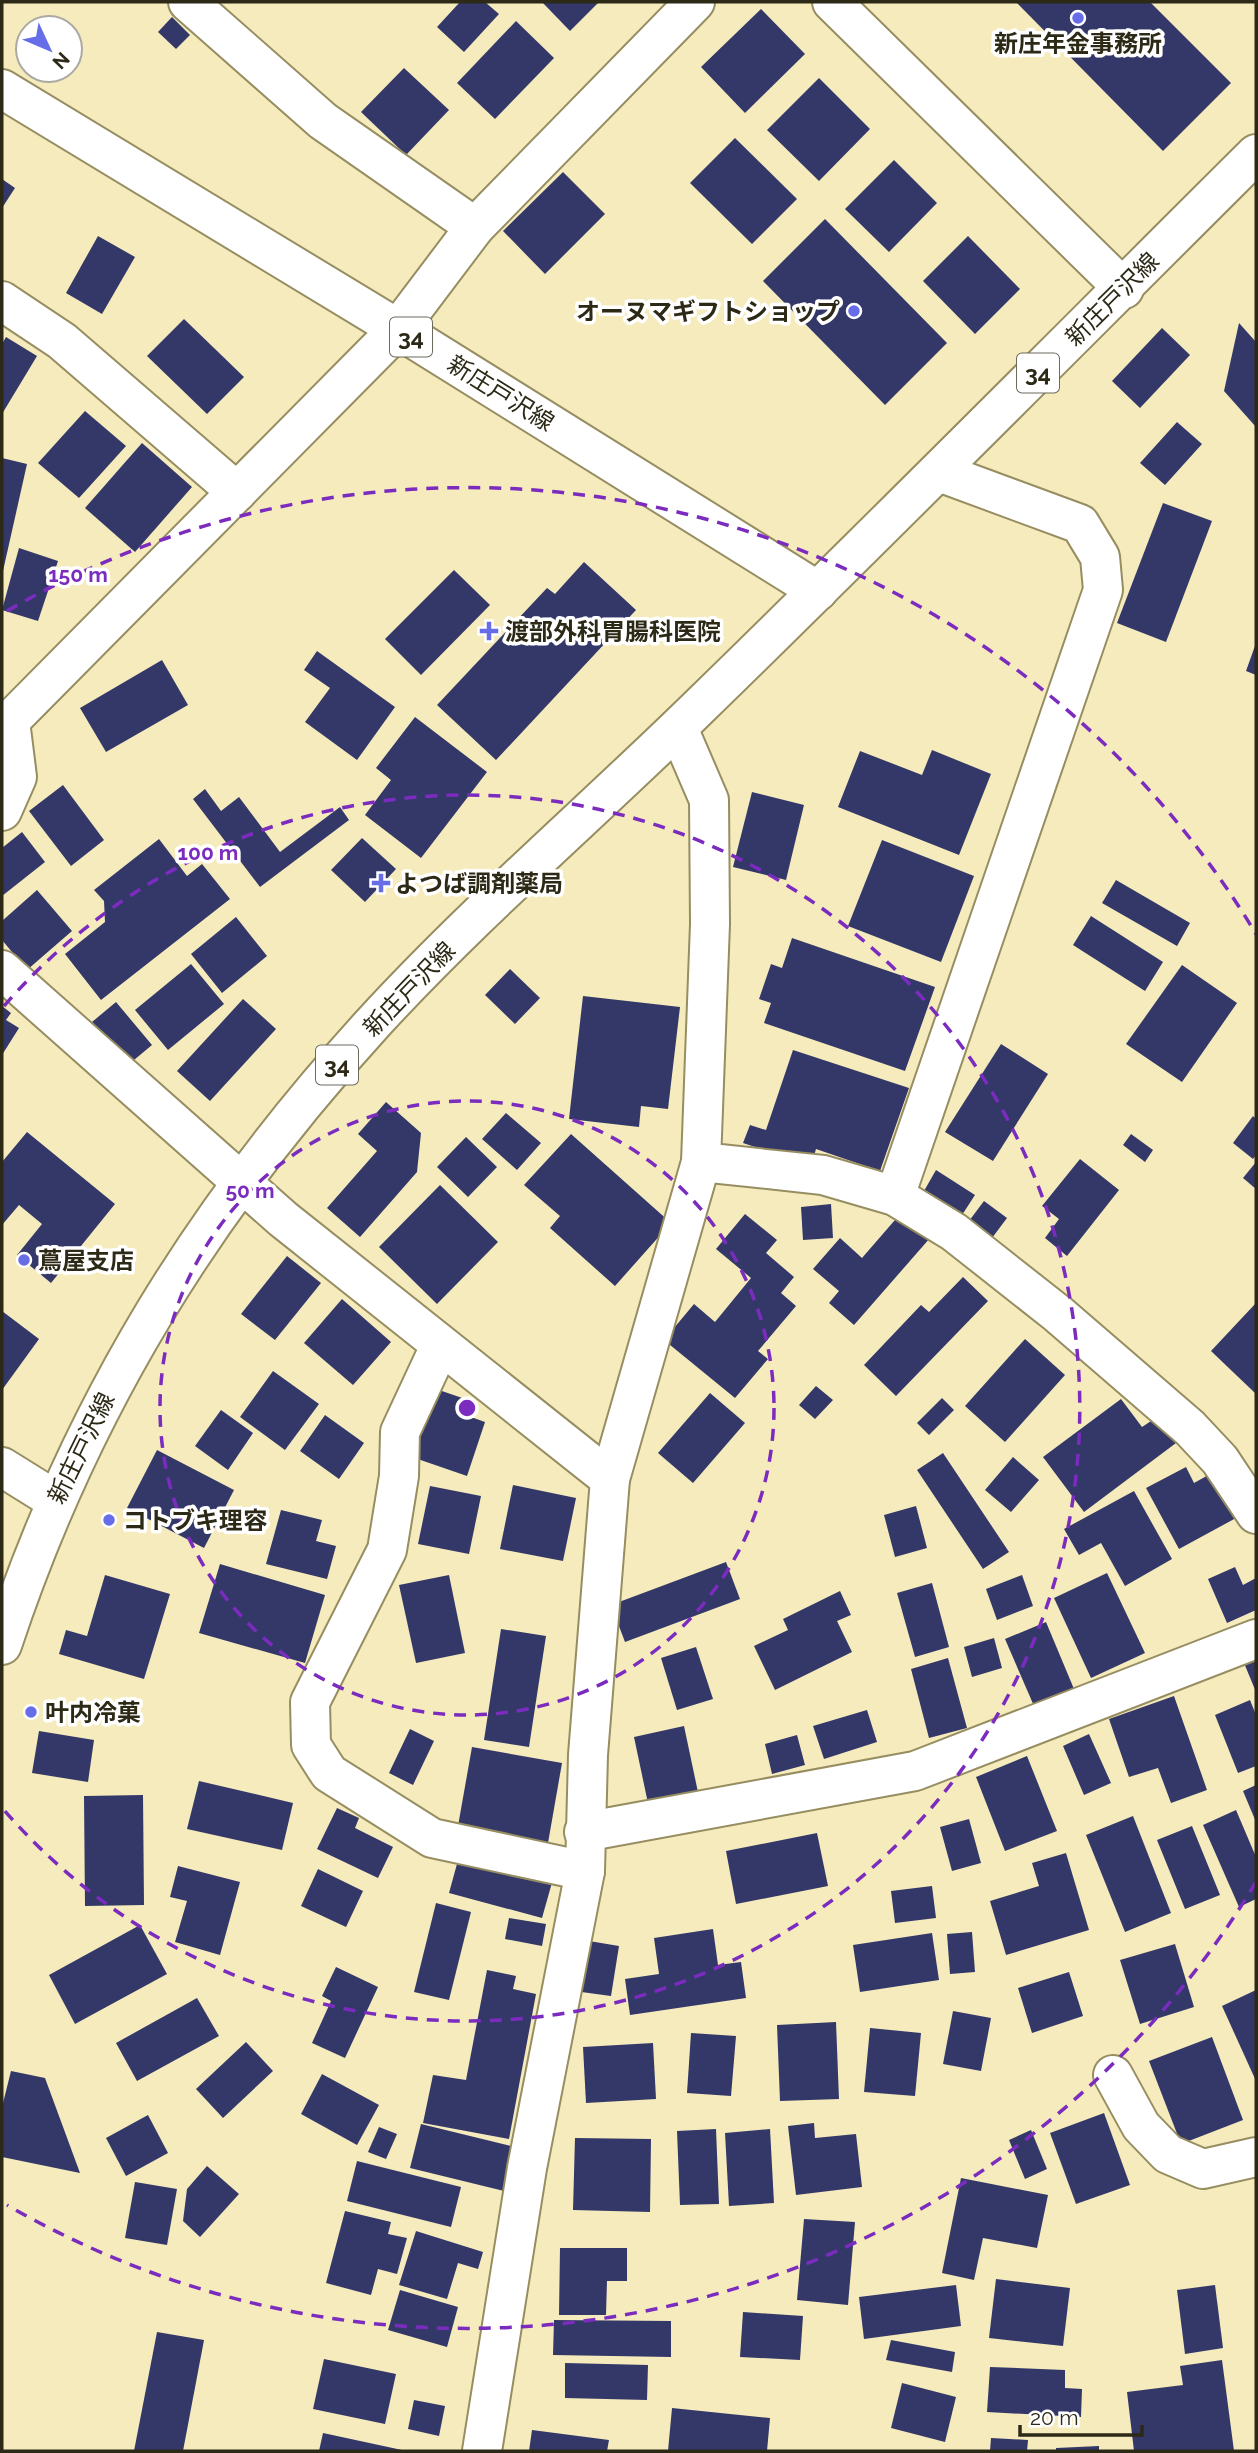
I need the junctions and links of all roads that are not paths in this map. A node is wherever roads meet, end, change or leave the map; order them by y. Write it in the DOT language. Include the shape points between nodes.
graph roads {
  1 [pos="188,2"];
  2 [pos="695,2"];
  3 [pos="832,2"];
  4 [pos="2,89"];
  5 [pos="1252,167"];
  6 [pos="475,227"];
  7 [pos="1124,289"];
  8 [pos="2,301"];
  9 [pos="398,329"];
  10 [pos="939,471"];
  11 [pos="237,492"];
  12 [pos="818,591"];
  13 [pos="6,715"];
  14 [pos="678,728"];
  15 [pos="2,811"];
  16 [pos="2,970"];
  17 [pos="701,1162"];
  18 [pos="241,1182"];
  19 [pos="895,1196"];
  20 [pos="440,1346"];
  21 [pos="2,1467"];
  22 [pos="610,1479"];
  23 [pos="55,1500"];
  24 [pos="1256,1514"];
  25 [pos="1256,1639"];
  26 [pos="2,1646"];
  27 [pos="584,1832"];
  28 [pos="585,1871"];
  29 [pos="1113,2075"];
  30 [pos="1256,2157"];
  31 [pos="482,2451"];
  1 -- 6 [label="street" via="323,121"];
  2 -- 6 [label="street"];
  3 -- 7 [label="street"];
  4 -- 9 [label="street, 新庄戸沢線 / 34"];
  5 -- 7 [label="street, 新庄戸沢線 / 34"];
  6 -- 9 [label="street"];
  7 -- 10 [label="street, 新庄戸沢線 / 34"];
  8 -- 11 [label="street" via="62,341"];
  9 -- 11 [label="street"];
  9 -- 12 [label="street, 新庄戸沢線 / 34"];
  10 -- 12 [label="street, 新庄戸沢線 / 34"];
  10 -- 19 [label="street" via="1080,524 1100,557 1103,590"];
  11 -- 13 [label="street"];
  12 -- 14 [label="street, 新庄戸沢線 / 34"];
  13 -- 15 [label="street" via="17,777"];
  14 -- 17 [label="street" via="709,800 710,925"];
  14 -- 18 [label="street, 新庄戸沢線 / 34" via="525,871 377,1019 288,1120"];
  16 -- 18 [label="street"];
  17 -- 19 [label="street" via="823,1175"];
  17 -- 22 [label="street"];
  18 -- 20 [label="street"];
  18 -- 23 [label="street, 新庄戸沢線 / 34" via="149,1319 100,1405"];
  19 -- 24 [label="street" via="954,1232 1058,1314 1189,1428 1220,1460"];
  20 -- 22 [label="street"];
  20 -- 28 [label="street" via="400,1432 399,1476 387,1550 310,1702 311,1745 329,1773 432,1838"];
  21 -- 23 [label="street"];
  22 -- 27 [label="street"];
  23 -- 26 [label="street, 新庄戸沢線 / 34"];
  25 -- 27 [label="street" via="915,1771"];
  27 -- 28 [label="street"];
  28 -- 31 [label="street" via="527,2168"];
  29 -- 30 [label="street" via="1141,2126 1168,2154 1203,2169"];
}
